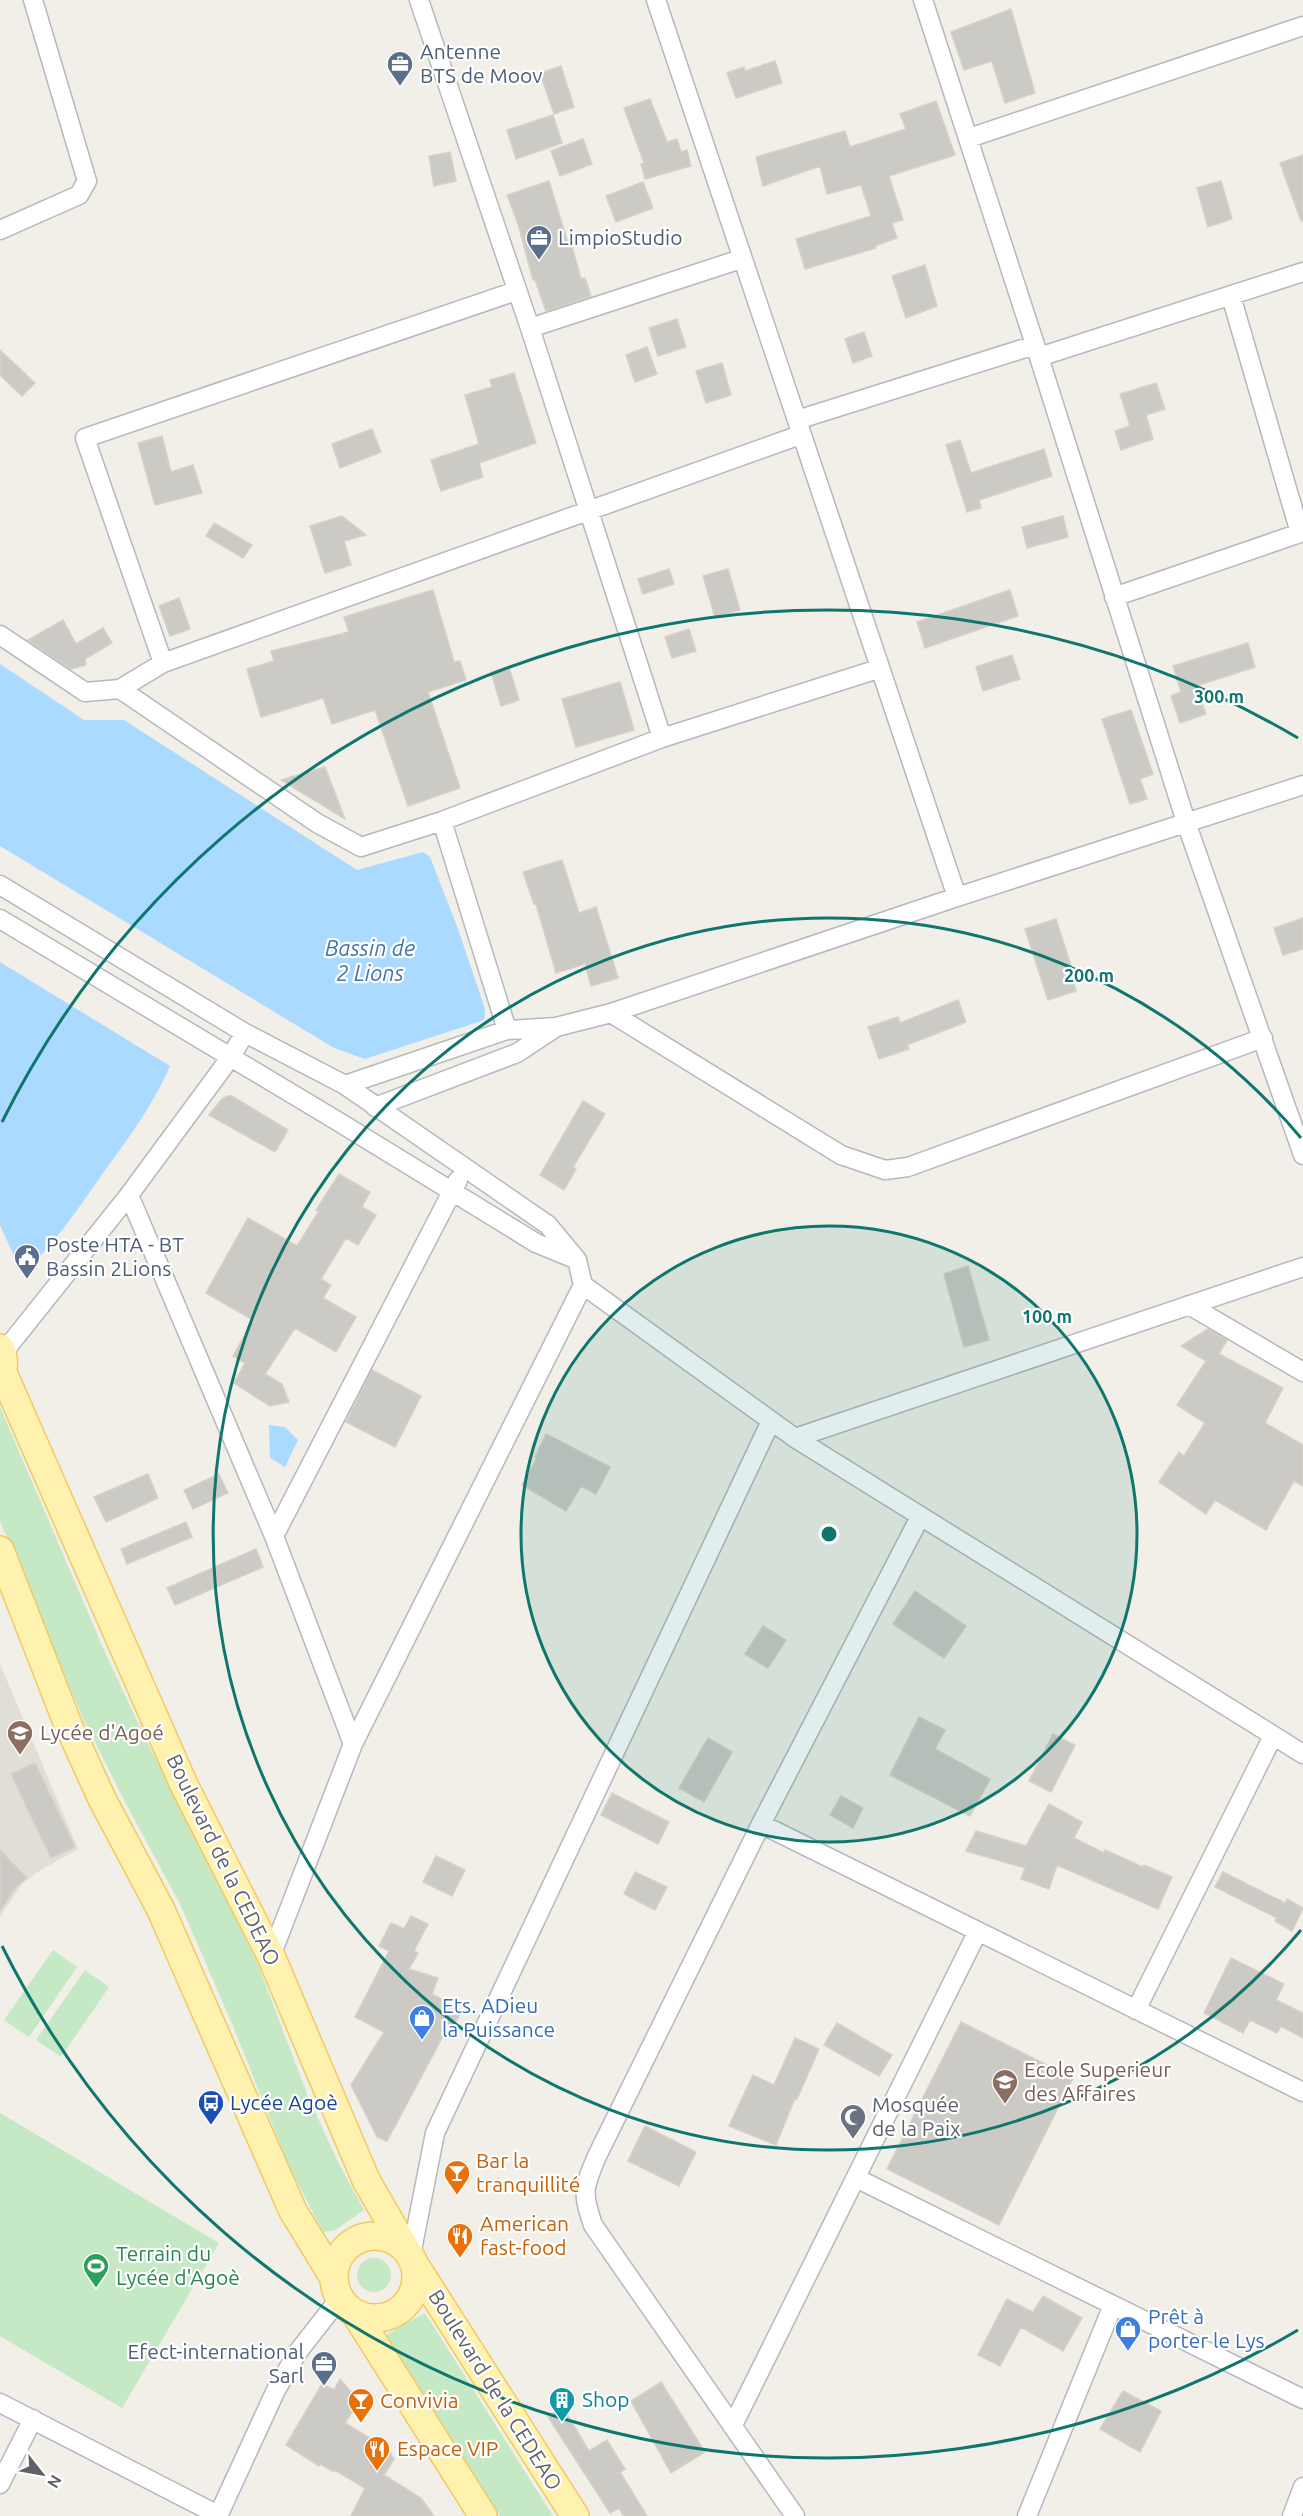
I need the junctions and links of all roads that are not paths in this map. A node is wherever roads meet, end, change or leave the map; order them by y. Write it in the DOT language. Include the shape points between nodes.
graph roads {
  1 [pos="33,0"];
  2 [pos="419,0"];
  3 [pos="656,0"];
  4 [pos="923,0"];
  5 [pos="1303,26"];
  6 [pos="969,138"];
  7 [pos="0,230"];
  8 [pos="741,259"];
  9 [pos="1303,272"];
  10 [pos="516,291"];
  11 [pos="1231,296"];
  12 [pos="530,328"];
  13 [pos="1037,351"];
  14 [pos="798,427"];
  15 [pos="589,511"];
  16 [pos="1301,533"];
  17 [pos="1114,597"];
  18 [pos="0,635"];
  19 [pos="163,663"];
  20 [pos="878,669"];
  21 [pos="120,689"];
  22 [pos="662,738"];
  23 [pos="1303,785"];
  24 [pos="442,821"];
  25 [pos="1187,825"];
  26 [pos="0,885"];
  27 [pos="957,897"];
  28 [pos="0,919"];
  29 [pos="611,1014"];
  30 [pos="556,1027"];
  31 [pos="507,1030"];
  32 [pos="245,1034"];
  33 [pos="1263,1038"];
  34 [pos="230,1058"];
  35 [pos="345,1085"];
  36 [pos="375,1107"];
  37 [pos="1303,1155"];
  38 [pos="465,1168"];
  39 [pos="452,1191"];
  40 [pos="129,1195"];
  41 [pos="577,1260"];
  42 [pos="1303,1267"];
  43 [pos="583,1285"];
  44 [pos="1189,1305"];
  45 [pos="2,1364"];
  46 [pos="1303,1372"];
  47 [pos="771,1421"];
  48 [pos="795,1438"];
  49 [pos="920,1517"];
  50 [pos="274,1536"];
  51 [pos="0,1550"];
  52 [pos="1273,1736"];
  53 [pos="353,1744"];
  54 [pos="1303,1754"];
  55 [pos="761,1824"];
  56 [pos="978,1931"];
  57 [pos="271,1956"];
  58 [pos="1136,2010"];
  59 [pos="1303,2092"];
  60 [pos="856,2178"];
  61 [pos="410,2255"];
  62 [pos="343,2296"];
  63 [pos="1113,2305"];
  64 [pos="1303,2399"];
  65 [pos="0,2403"];
  66 [pos="33,2419"];
  67 [pos="733,2425"];
  68 [pos="0,2484"];
  69 [pos="1303,2487"];
  70 [pos="218,2515"];
  71 [pos="481,2515"];
  72 [pos="575,2516"];
  73 [pos="795,2516"];
  74 [pos="1027,2516"];
  75 [pos="1292,2516"];
  1 -- 7 [label="street" via="87,181 79,195"];
  2 -- 10 [label="street"];
  3 -- 8 [label="street"];
  4 -- 6 [label="street"];
  5 -- 6 [label="street"];
  6 -- 13 [label="street"];
  8 -- 12 [label="street"];
  8 -- 14 [label="street"];
  9 -- 11 [label="street"];
  10 -- 12 [label="street"];
  10 -- 19 [label="street" via="85,438"];
  11 -- 13 [label="street"];
  11 -- 16 [label="street"];
  12 -- 15 [label="street"];
  13 -- 14 [label="street"];
  13 -- 17 [label="street"];
  14 -- 15 [label="street"];
  14 -- 20 [label="street"];
  15 -- 19 [label="street"];
  15 -- 22 [label="street"];
  16 -- 17 [label="street"];
  17 -- 25 [label="street"];
  18 -- 21 [label="street" via="85,692"];
  19 -- 21 [label="street"];
  20 -- 22 [label="street"];
  20 -- 27 [label="street"];
  21 -- 24 [label="street" via="317,823 362,847"];
  22 -- 24 [label="street"];
  23 -- 25 [label="street"];
  24 -- 31 [label="street"];
  25 -- 27 [label="street"];
  25 -- 33 [label="street"];
  26 -- 32 [label="street"];
  27 -- 29 [label="street"];
  28 -- 34 [label="street"];
  29 -- 30 [label="street"];
  29 -- 33 [label="street" via="842,1155 885,1170 908,1167"];
  30 -- 31 [label="street"];
  30 -- 36 [label="street" via="517,1053"];
  31 -- 35 [label="street"];
  32 -- 34 [label="street"];
  32 -- 35 [label="street"];
  33 -- 37 [label="street"];
  34 -- 39 [label="street"];
  34 -- 40 [label="street"];
  35 -- 36 [label="street"];
  36 -- 38 [label="street"];
  38 -- 39 [label="street"];
  38 -- 41 [label="street" via="548,1224"];
  39 -- 41 [label="street" via="536,1243"];
  39 -- 50 [label="street"];
  40 -- 45 [label="street"];
  40 -- 50 [label="street"];
  41 -- 43 [label="street"];
  42 -- 44 [label="street"];
  43 -- 47 [label="street"];
  43 -- 53 [label="street"];
  44 -- 46 [label="street"];
  44 -- 48 [label="street"];
  45 -- 57 [label="main road, Boulevard de la CEDEAO" via="184,1785"];
  47 -- 48 [label="street"];
  47 -- 61 [label="street" via="435,2133"];
  48 -- 49 [label="street"];
  49 -- 52 [label="street"];
  49 -- 55 [label="street"];
  50 -- 53 [label="street"];
  51 -- 62 [label="main road" via="67,1722 161,1910 294,2211"];
  52 -- 54 [label="street"];
  52 -- 58 [label="street"];
  53 -- 57 [label="street"];
  55 -- 56 [label="street"];
  55 -- 67 [label="street" via="597,2156 584,2198 593,2225"];
  56 -- 58 [label="street"];
  56 -- 60 [label="street"];
  57 -- 61 [label="main road, Boulevard de la CEDEAO" via="366,2180"];
  58 -- 59 [label="street"];
  60 -- 63 [label="street"];
  60 -- 67 [label="street"];
  61 -- 62 [label="main road" via="385,2236 363,2237 345,2248 339,2257"];
  61 -- 62 [label="main road" via="415,2286 397,2312 376,2318"];
  61 -- 72 [label="main road, Boulevard de la CEDEAO"];
  62 -- 70 [label="street" via="297,2353"];
  62 -- 71 [label="main road"];
  63 -- 64 [label="street"];
  63 -- 74 [label="street"];
  65 -- 66 [label="street"];
  66 -- 68 [label="street"];
  66 -- 70 [label="street"];
  67 -- 73 [label="street"];
  69 -- 75 [label="street"];
}
